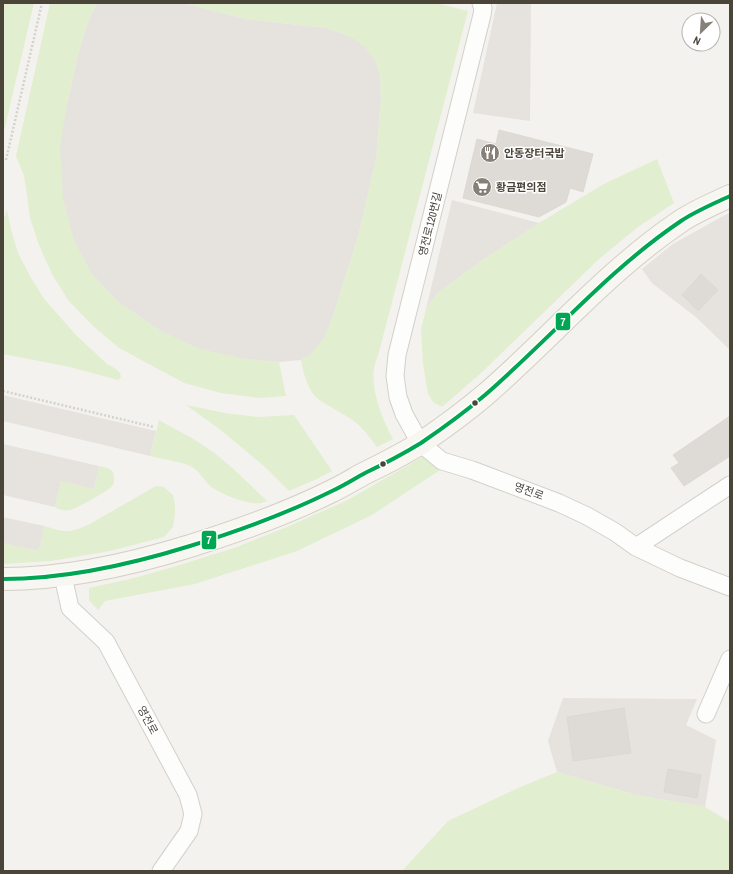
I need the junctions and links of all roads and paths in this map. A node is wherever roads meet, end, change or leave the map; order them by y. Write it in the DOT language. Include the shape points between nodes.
graph roads {
  1 [pos="42,3"];
  2 [pos="481,3"];
  3 [pos="6,160"];
  4 [pos="730,196"];
  5 [pos="3,391"];
  6 [pos="154,427"];
  7 [pos="420,443"];
  8 [pos="730,485"];
  9 [pos="636,547"];
  10 [pos="63,576"];
  11 [pos="3,579"];
  12 [pos="730,587"];
  13 [pos="730,659"];
  14 [pos="706,714"];
  15 [pos="161,871"];
  1 -- 3 [label="path"];
  2 -- 7 [label="lane, 영전로120번길" via="482,15 397,355 398,397"];
  4 -- 7 [label="street" via="683,220 650,243 486,394"];
  5 -- 6 [label="path"];
  7 -- 9 [label="lane, 영전로" via="442,461 560,503 587,516"];
  7 -- 10 [label="street" via="330,492 265,520 165,554"];
  8 -- 9 [label="lane"];
  9 -- 12 [label="lane, 영전로" via="680,568"];
  10 -- 11 [label="street"];
  10 -- 15 [label="lane, 영전로" via="70,608 106,642 188,795 193,814 189,831"];
  13 -- 14 [label="lane"];
}
